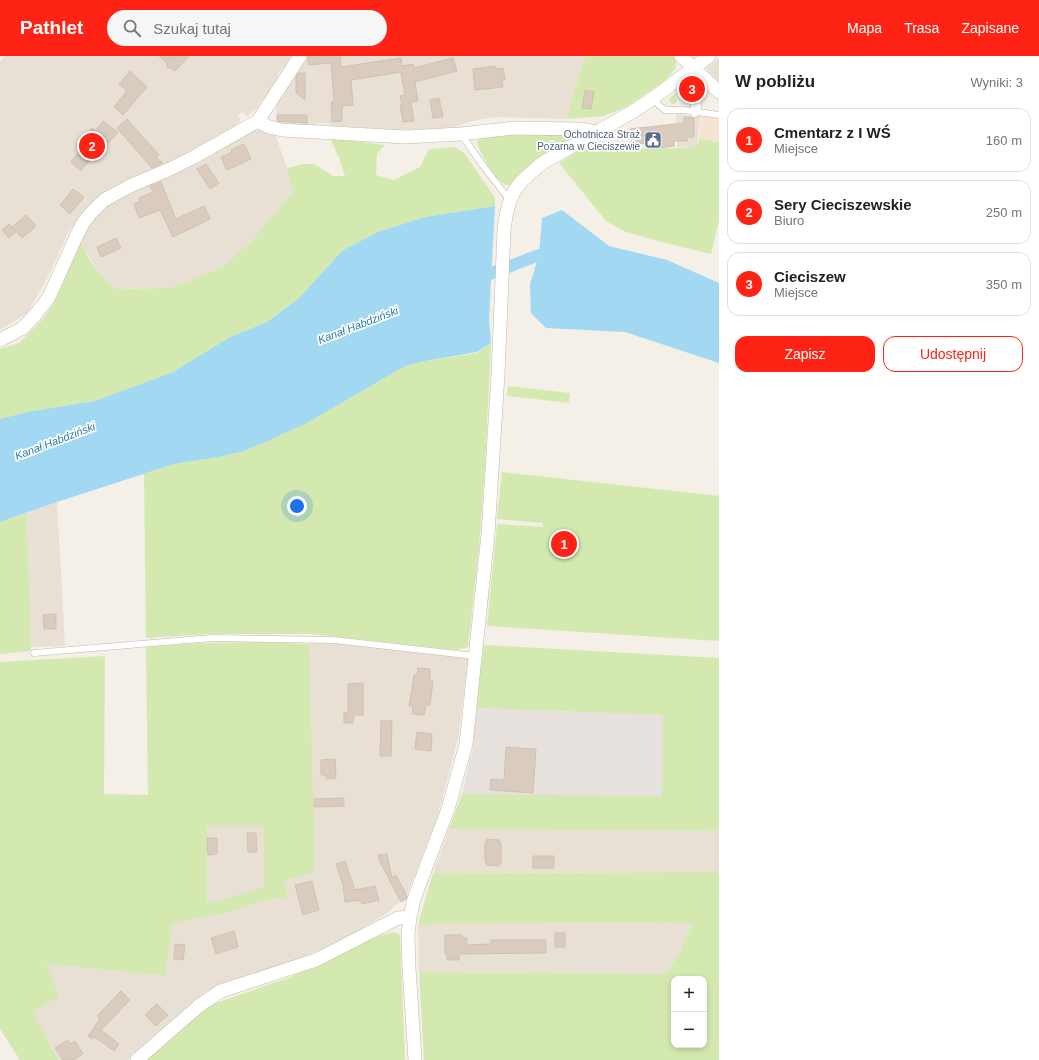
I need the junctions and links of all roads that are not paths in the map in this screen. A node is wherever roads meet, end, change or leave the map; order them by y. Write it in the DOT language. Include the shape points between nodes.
graph roads {
  1 [pos="300,56"];
  2 [pos="681,56"];
  3 [pos="709,56"];
  4 [pos="692,68"];
  5 [pos="701,87"];
  6 [pos="719,92"];
  7 [pos="652,99"];
  8 [pos="695,112"];
  9 [pos="719,115"];
  10 [pos="258,121"];
  11 [pos="597,132"];
  12 [pos="461,134"];
  13 [pos="509,199"];
  14 [pos="0,340"];
  15 [pos="34,653"];
  16 [pos="475,656"];
  17 [pos="410,917"];
  18 [pos="137,1060"];
  19 [pos="415,1060"];
  1 -- 10 [label="street"];
  2 -- 4 [label="street"];
  3 -- 4 [label="street"];
  4 -- 6 [label="street"];
  4 -- 7 [label="street"];
  5 -- 8 [label="street" via="698,90"];
  7 -- 8 [label="lane" via="665,110"];
  7 -- 11 [label="street"];
  8 -- 9 [label="lane"];
  10 -- 12 [label="street" via="282,130 313,132 405,137"];
  10 -- 14 [label="street" via="194,157 132,184 104,200 83,223 49,297 23,328"];
  11 -- 12 [label="street" via="514,128"];
  11 -- 13 [label="street" via="544,162 516,188"];
  12 -- 13 [label="lane"];
  13 -- 16 [label="street" via="504,230 488,528"];
  15 -- 16 [label="lane" via="212,638 334,640"];
  16 -- 17 [label="street" via="466,744 448,809 414,899"];
  17 -- 18 [label="street" via="398,918 316,960 221,991 200,1005"];
  17 -- 19 [label="street" via="409,968"];
}
